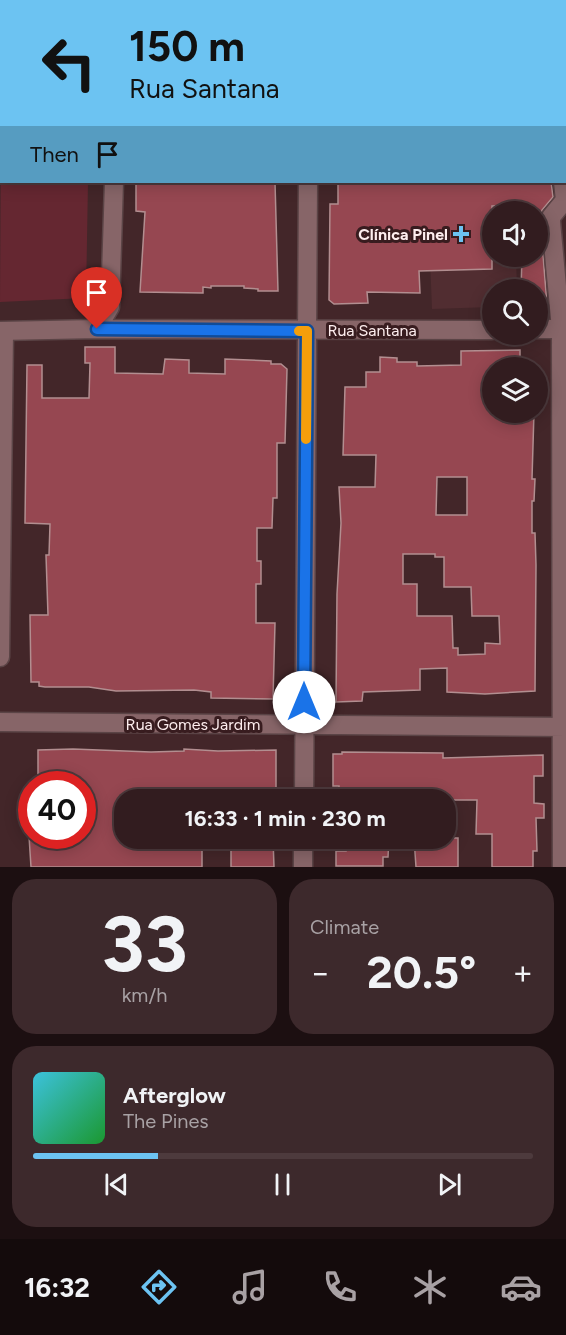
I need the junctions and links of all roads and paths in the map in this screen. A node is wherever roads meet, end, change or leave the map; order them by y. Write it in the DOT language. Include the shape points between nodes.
graph roads {
  1 [pos="114,183"];
  2 [pos="308,183"];
  3 [pos="563,183"];
  4 [pos="110,307"];
  5 [pos="97,329"];
  6 [pos="124,329"];
  7 [pos="563,329"];
  8 [pos="482,330"];
  9 [pos="307,331"];
  10 [pos="2,332"];
  11 [pos="0,657"];
  12 [pos="0,722"];
  13 [pos="304,724"];
  14 [pos="564,727"];
  15 [pos="304,789"];
  16 [pos="303,849"];
  17 [pos="303,867"];
  18 [pos="562,867"];
  1 -- 4 [label="street"];
  2 -- 9 [label="street"];
  3 -- 7 [label="street" via="565,200 551,217"];
  4 -- 5 [label="street"];
  4 -- 6 [label="street"];
  5 -- 6 [label="street, Rua Santana"];
  5 -- 10 [label="street, Rua Santana"];
  6 -- 9 [label="street, Rua Santana"];
  7 -- 14 [label="street"];
  8 -- 9 [label="street, Rua Santana"];
  9 -- 13 [label="street"];
  10 -- 11 [label="street"];
  12 -- 13 [label="street, Rua Gomes Jardim"];
  13 -- 14 [label="street, Rua Gomes Jardim"];
  13 -- 15 [label="street"];
  14 -- 18 [label="street"];
  16 -- 17 [label="street"];
}
